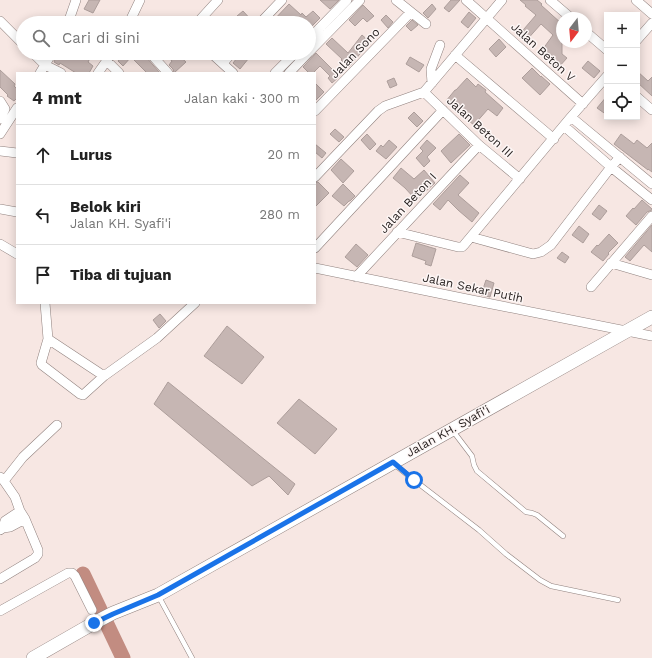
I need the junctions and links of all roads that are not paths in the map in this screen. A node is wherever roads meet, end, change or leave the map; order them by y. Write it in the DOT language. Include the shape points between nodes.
graph roads {
  1 [pos="76,0"];
  2 [pos="212,0"];
  3 [pos="218,0"];
  4 [pos="282,0"];
  5 [pos="347,0"];
  6 [pos="360,0"];
  7 [pos="396,0"];
  8 [pos="466,0"];
  9 [pos="502,0"];
  10 [pos="550,0"];
  11 [pos="636,0"];
  12 [pos="138,1"];
  13 [pos="207,12"];
  14 [pos="412,12"];
  15 [pos="563,12"];
  16 [pos="652,14"];
  17 [pos="70,16"];
  18 [pos="132,16"];
  19 [pos="203,16"];
  20 [pos="267,16"];
  21 [pos="487,18"];
  22 [pos="0,22"];
  23 [pos="652,23"];
  24 [pos="426,24"];
  25 [pos="316,32"];
  26 [pos="649,33"];
  27 [pos="16,37"];
  28 [pos="592,37"];
  29 [pos="640,38"];
  30 [pos="440,45"];
  31 [pos="316,46"];
  32 [pos="605,48"];
  33 [pos="455,55"];
  34 [pos="40,60"];
  35 [pos="48,60"];
  36 [pos="156,60"];
  37 [pos="219,60"];
  38 [pos="225,60"];
  39 [pos="288,60"];
  40 [pos="302,60"];
  41 [pos="107,61"];
  42 [pos="222,63"];
  43 [pos="45,65"];
  44 [pos="41,72"];
  45 [pos="59,72"];
  46 [pos="99,72"];
  47 [pos="118,72"];
  48 [pos="167,72"];
  49 [pos="232,72"];
  50 [pos="276,72"];
  51 [pos="290,72"];
  52 [pos="604,80"];
  53 [pos="432,83"];
  54 [pos="424,92"];
  55 [pos="640,100"];
  56 [pos="0,101"];
  57 [pos="583,104"];
  58 [pos="16,110"];
  59 [pos="316,110"];
  60 [pos="443,110"];
  61 [pos="652,110"];
  62 [pos="571,117"];
  63 [pos="0,119"];
  64 [pos="564,126"];
  65 [pos="0,134"];
  66 [pos="554,139"];
  67 [pos="479,145"];
  68 [pos="0,151"];
  69 [pos="16,153"];
  70 [pos="620,157"];
  71 [pos="610,167"];
  72 [pos="316,176"];
  73 [pos="520,179"];
  74 [pos="652,184"];
  75 [pos="652,200"];
  76 [pos="0,209"];
  77 [pos="16,212"];
  78 [pos="652,216"];
  79 [pos="398,232"];
  80 [pos="471,237"];
  81 [pos="0,244"];
  82 [pos="316,247"];
  83 [pos="16,253"];
  84 [pos="611,264"];
  85 [pos="316,268"];
  86 [pos="652,275"];
  87 [pos="356,277"];
  88 [pos="591,287"];
  89 [pos="45,304"];
  90 [pos="194,304"];
  91 [pos="652,317"];
  92 [pos="627,331"];
  93 [pos="652,336"];
  94 [pos="48,339"];
  95 [pos="104,376"];
  96 [pos="57,425"];
  97 [pos="452,429"];
  98 [pos="393,462"];
  99 [pos="2,479"];
  100 [pos="22,515"];
  101 [pos="1,529"];
  102 [pos="563,536"];
  103 [pos="0,579"];
  104 [pos="158,595"];
  105 [pos="618,600"];
  106 [pos="92,610"];
  107 [pos="0,611"];
  108 [pos="34,658"];
  109 [pos="192,658"];
  1 -- 17 [label="street"];
  2 -- 13 [label="street"];
  3 -- 13 [label="street"];
  4 -- 20 [label="street"];
  5 -- 25 [label="street"];
  6 -- 31 [label="street"];
  7 -- 14 [label="street"];
  8 -- 21 [label="street, Jalan Beton V"];
  9 -- 21 [label="street"];
  10 -- 15 [label="street"];
  11 -- 16 [label="street"];
  12 -- 18 [label="street"];
  13 -- 19 [label="street"];
  14 -- 24 [label="street"];
  14 -- 59 [label="street, Jalan Sono"];
  21 -- 33 [label="street"];
  21 -- 57 [label="street, Jalan Beton V"];
  22 -- 27 [label="street"];
  23 -- 26 [label="street"];
  26 -- 29 [label="street"];
  28 -- 32 [label="street"];
  30 -- 53 [label="street" via="430,69"];
  33 -- 53 [label="street"];
  33 -- 66 [label="street"];
  34 -- 43 [label="street"];
  35 -- 43 [label="street"];
  36 -- 48 [label="street"];
  37 -- 42 [label="street"];
  38 -- 42 [label="street"];
  39 -- 50 [label="street"];
  40 -- 51 [label="street"];
  41 -- 46 [label="street"];
  41 -- 47 [label="street"];
  42 -- 49 [label="street"];
  43 -- 44 [label="street"];
  43 -- 45 [label="street"];
  52 -- 57 [label="street"];
  53 -- 54 [label="street"];
  54 -- 60 [label="street, Jalan Beton III"];
  54 -- 72 [label="street" via="378,111"];
  55 -- 61 [label="street"];
  56 -- 63 [label="street" via="5,109"];
  57 -- 62 [label="street"];
  58 -- 65 [label="street"];
  60 -- 67 [label="street, Jalan Beton III"];
  60 -- 82 [label="street"];
  62 -- 64 [label="street"];
  62 -- 70 [label="street"];
  64 -- 66 [label="street"];
  64 -- 71 [label="street"];
  66 -- 73 [label="street"];
  67 -- 73 [label="street, Jalan Beton III"];
  67 -- 79 [label="street, Jalan Beton I"];
  68 -- 69 [label="street"];
  70 -- 71 [label="street"];
  70 -- 74 [label="street"];
  71 -- 75 [label="street"];
  71 -- 80 [label="street" via="551,245 541,252 533,254"];
  73 -- 80 [label="street"];
  76 -- 77 [label="street"];
  78 -- 84 [label="street"];
  79 -- 80 [label="street" via="460,247"];
  79 -- 87 [label="street, Jalan Beton I"];
  81 -- 83 [label="street"];
  84 -- 86 [label="street"];
  84 -- 88 [label="street"];
  85 -- 87 [label="street, Jalan Sekar Putih"];
  87 -- 92 [label="street, Jalan Sekar Putih"];
  89 -- 94 [label="street"];
  90 -- 95 [label="street" via="157,338"];
  91 -- 92 [label="main road, Jalan KH. Syafi'i"];
  92 -- 93 [label="street, Jalan Sekar Putih"];
  92 -- 97 [label="main road, Jalan KH. Syafi'i"];
  94 -- 95 [label="street"];
  94 -- 95 [label="street" via="42,365 80,394 83,395"];
  96 -- 99 [label="street"];
  97 -- 98 [label="main road, Jalan KH. Syafi'i"];
  97 -- 102 [label="lane" via="472,456 477,471 526,512 537,515"];
  98 -- 104 [label="main road, Jalan KH. Syafi'i"];
  98 -- 105 [label="lane" via="540,580 551,586"];
  99 -- 100 [label="street" via="15,497"];
  100 -- 101 [label="street" via="10,527"];
  100 -- 103 [label="street" via="38,554"];
  104 -- 108 [label="main road, Jalan KH. Syafi'i" via="94,623"];
  104 -- 109 [label="lane"];
  106 -- 107 [label="street" via="75,576 68,572"];
}
